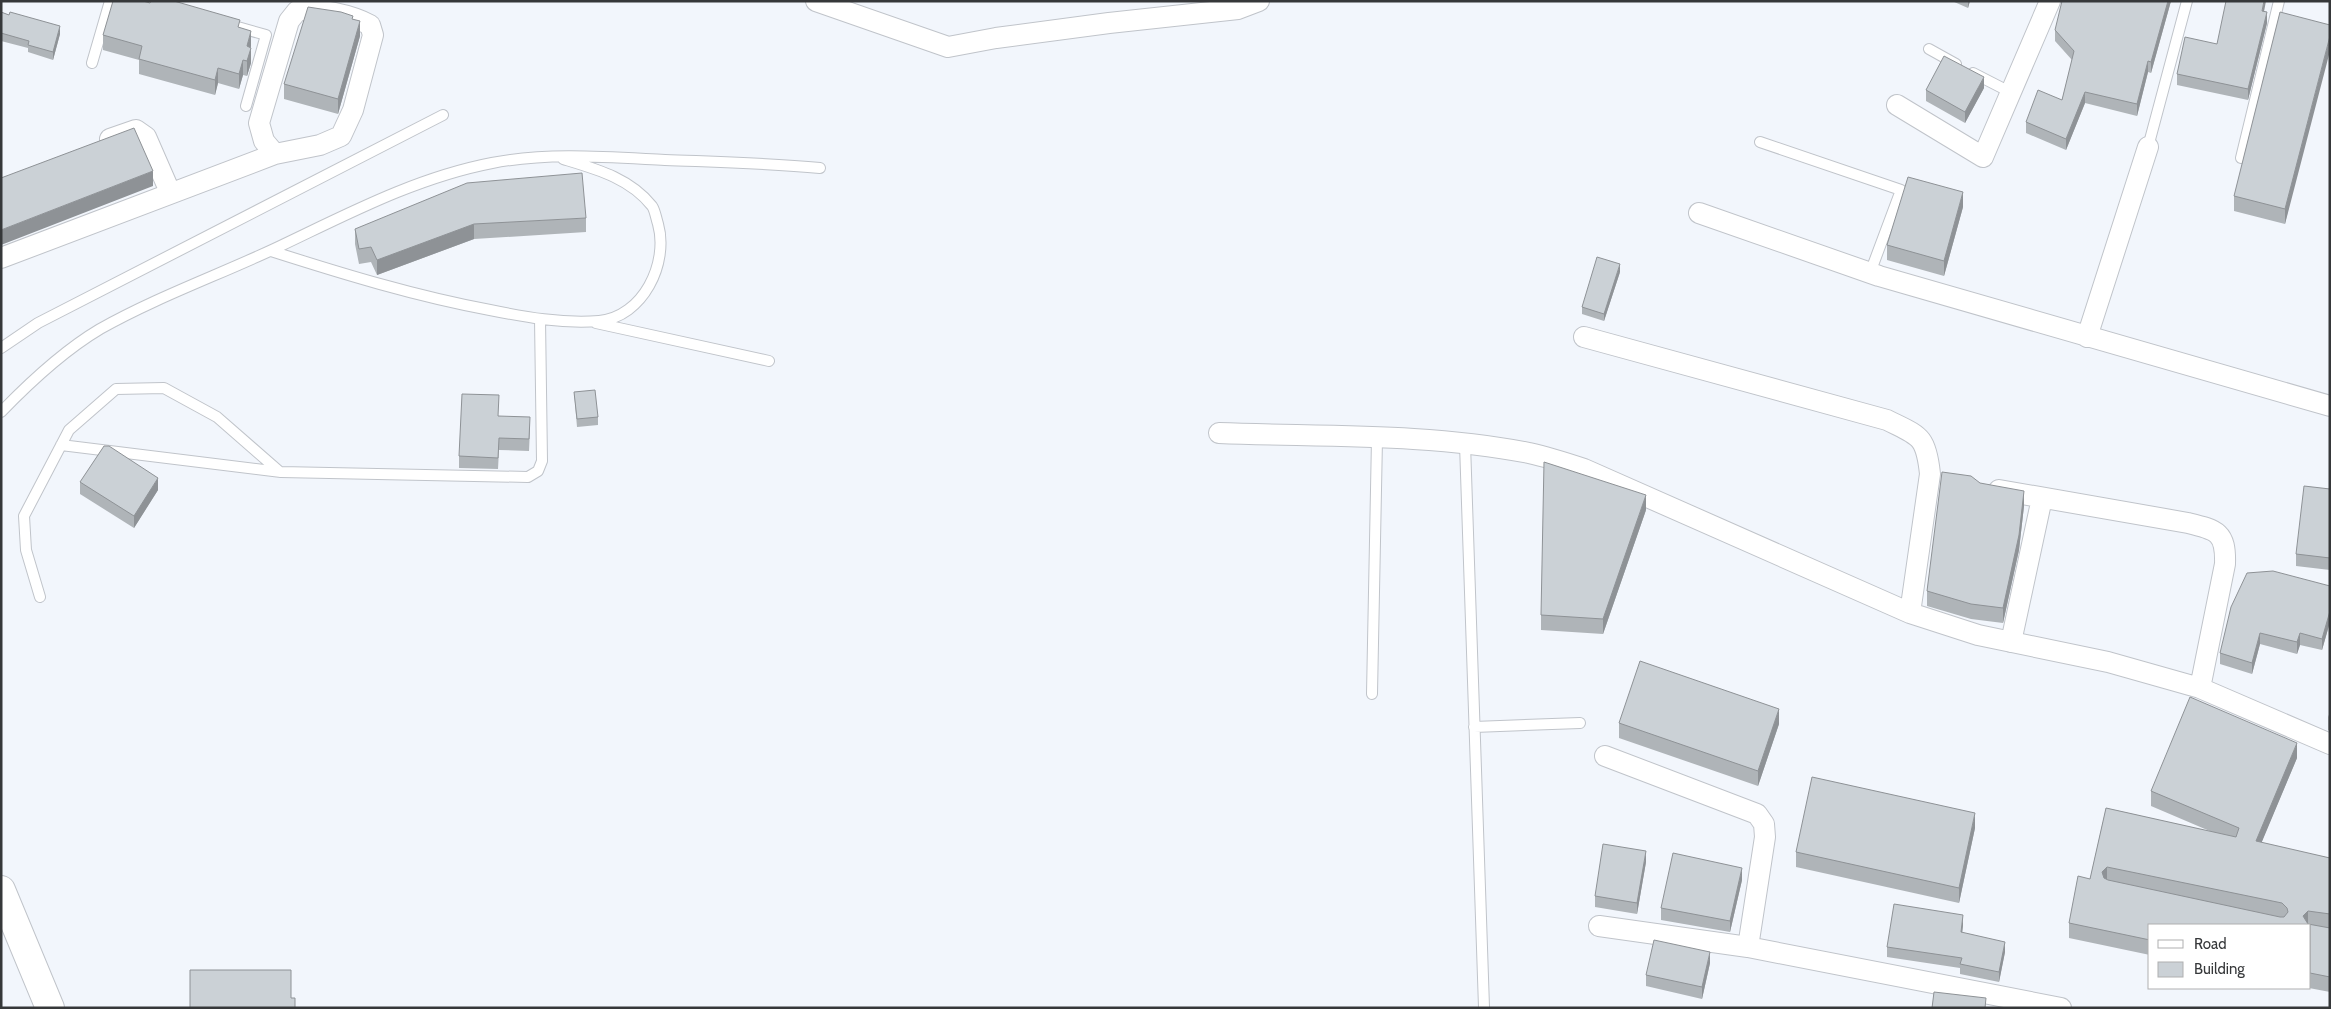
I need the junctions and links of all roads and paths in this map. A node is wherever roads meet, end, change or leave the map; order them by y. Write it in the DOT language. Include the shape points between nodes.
graph roads {
  1 [pos="110,1"];
  2 [pos="145,1"];
  3 [pos="816,1"];
  4 [pos="1259,1"];
  5 [pos="2050,1"];
  6 [pos="2187,1"];
  7 [pos="2280,1"];
  8 [pos="173,9"];
  9 [pos="219,22"];
  10 [pos="1928,49"];
  11 [pos="92,63"];
  12 [pos="2012,93"];
  13 [pos="1896,105"];
  14 [pos="246,106"];
  15 [pos="443,115"];
  16 [pos="1760,142"];
  17 [pos="89,147"];
  18 [pos="2148,148"];
  19 [pos="275,154"];
  20 [pos="550,156"];
  21 [pos="2242,158"];
  22 [pos="820,168"];
  23 [pos="170,192"];
  24 [pos="1699,213"];
  25 [pos="271,251"];
  26 [pos="1,258"];
  27 [pos="1870,273"];
  28 [pos="540,319"];
  29 [pos="586,320"];
  30 [pos="2087,337"];
  31 [pos="1584,338"];
  32 [pos="1,348"];
  33 [pos="768,361"];
  34 [pos="2330,406"];
  35 [pos="1,412"];
  36 [pos="1218,433"];
  37 [pos="1377,439"];
  38 [pos="1465,444"];
  39 [pos="61,445"];
  40 [pos="281,472"];
  41 [pos="1982,486"];
  42 [pos="2042,498"];
  43 [pos="40,597"];
  44 [pos="1910,613"];
  45 [pos="2011,642"];
  46 [pos="2200,688"];
  47 [pos="1372,694"];
  48 [pos="1580,722"];
  49 [pos="1474,727"];
  50 [pos="2330,744"];
  51 [pos="1605,756"];
  52 [pos="1,890"];
  53 [pos="1599,926"];
  54 [pos="1748,947"];
  55 [pos="1484,1007"];
  56 [pos="50,1008"];
  57 [pos="2061,1008"];
  1 -- 11 [label="lane"];
  2 -- 8 [label="lane"];
  3 -- 4 [label="street" via="948,47 1109,23 1238,9"];
  5 -- 12 [label="street"];
  6 -- 18 [label="lane"];
  7 -- 21 [label="lane"];
  9 -- 14 [label="lane" via="266,35"];
  10 -- 12 [label="lane"];
  12 -- 13 [label="street" via="1983,157"];
  15 -- 32 [label="lane" via="38,322"];
  16 -- 27 [label="lane" via="1901,190"];
  17 -- 23 [label="street" via="136,130 146,137"];
  18 -- 30 [label="street"];
  19 -- 19 [label="street" via="264,141 259,123 289,21 297,11 309,8 370,25 373,36 353,110 341,136 320,145"];
  19 -- 23 [label="street"];
  20 -- 22 [label="lane"];
  20 -- 25 [label="lane" via="492,163 395,192"];
  20 -- 29 [label="lane" via="604,172 632,186 653,207 661,234 653,279 639,301 621,315 600,321"];
  23 -- 26 [label="street"];
  24 -- 27 [label="street"];
  25 -- 28 [label="lane" via="440,300"];
  25 -- 35 [label="lane" via="99,330 39,374"];
  27 -- 30 [label="street"];
  28 -- 29 [label="lane"];
  28 -- 40 [label="lane" via="542,461 538,471 528,477"];
  29 -- 33 [label="lane"];
  30 -- 34 [label="street"];
  31 -- 44 [label="street" via="1886,420 1924,442 1930,474"];
  36 -- 37 [label="street"];
  37 -- 38 [label="street"];
  37 -- 47 [label="lane"];
  38 -- 44 [label="street" via="1531,453 1584,469"];
  38 -- 49 [label="lane"];
  39 -- 40 [label="lane"];
  39 -- 40 [label="lane" via="69,430 116,388 164,388 217,417"];
  39 -- 43 [label="lane" via="24,516 26,550"];
  41 -- 42 [label="street"];
  42 -- 45 [label="street"];
  42 -- 46 [label="street" via="2188,523 2208,528 2221,536 2226,546 2225,564"];
  44 -- 45 [label="street"];
  45 -- 46 [label="street" via="2108,662"];
  46 -- 50 [label="street"];
  48 -- 49 [label="lane"];
  49 -- 55 [label="lane"];
  51 -- 54 [label="street" via="1756,814 1764,824 1765,837"];
  52 -- 56 [label="street"];
  53 -- 54 [label="street"];
  54 -- 57 [label="street"];
}
